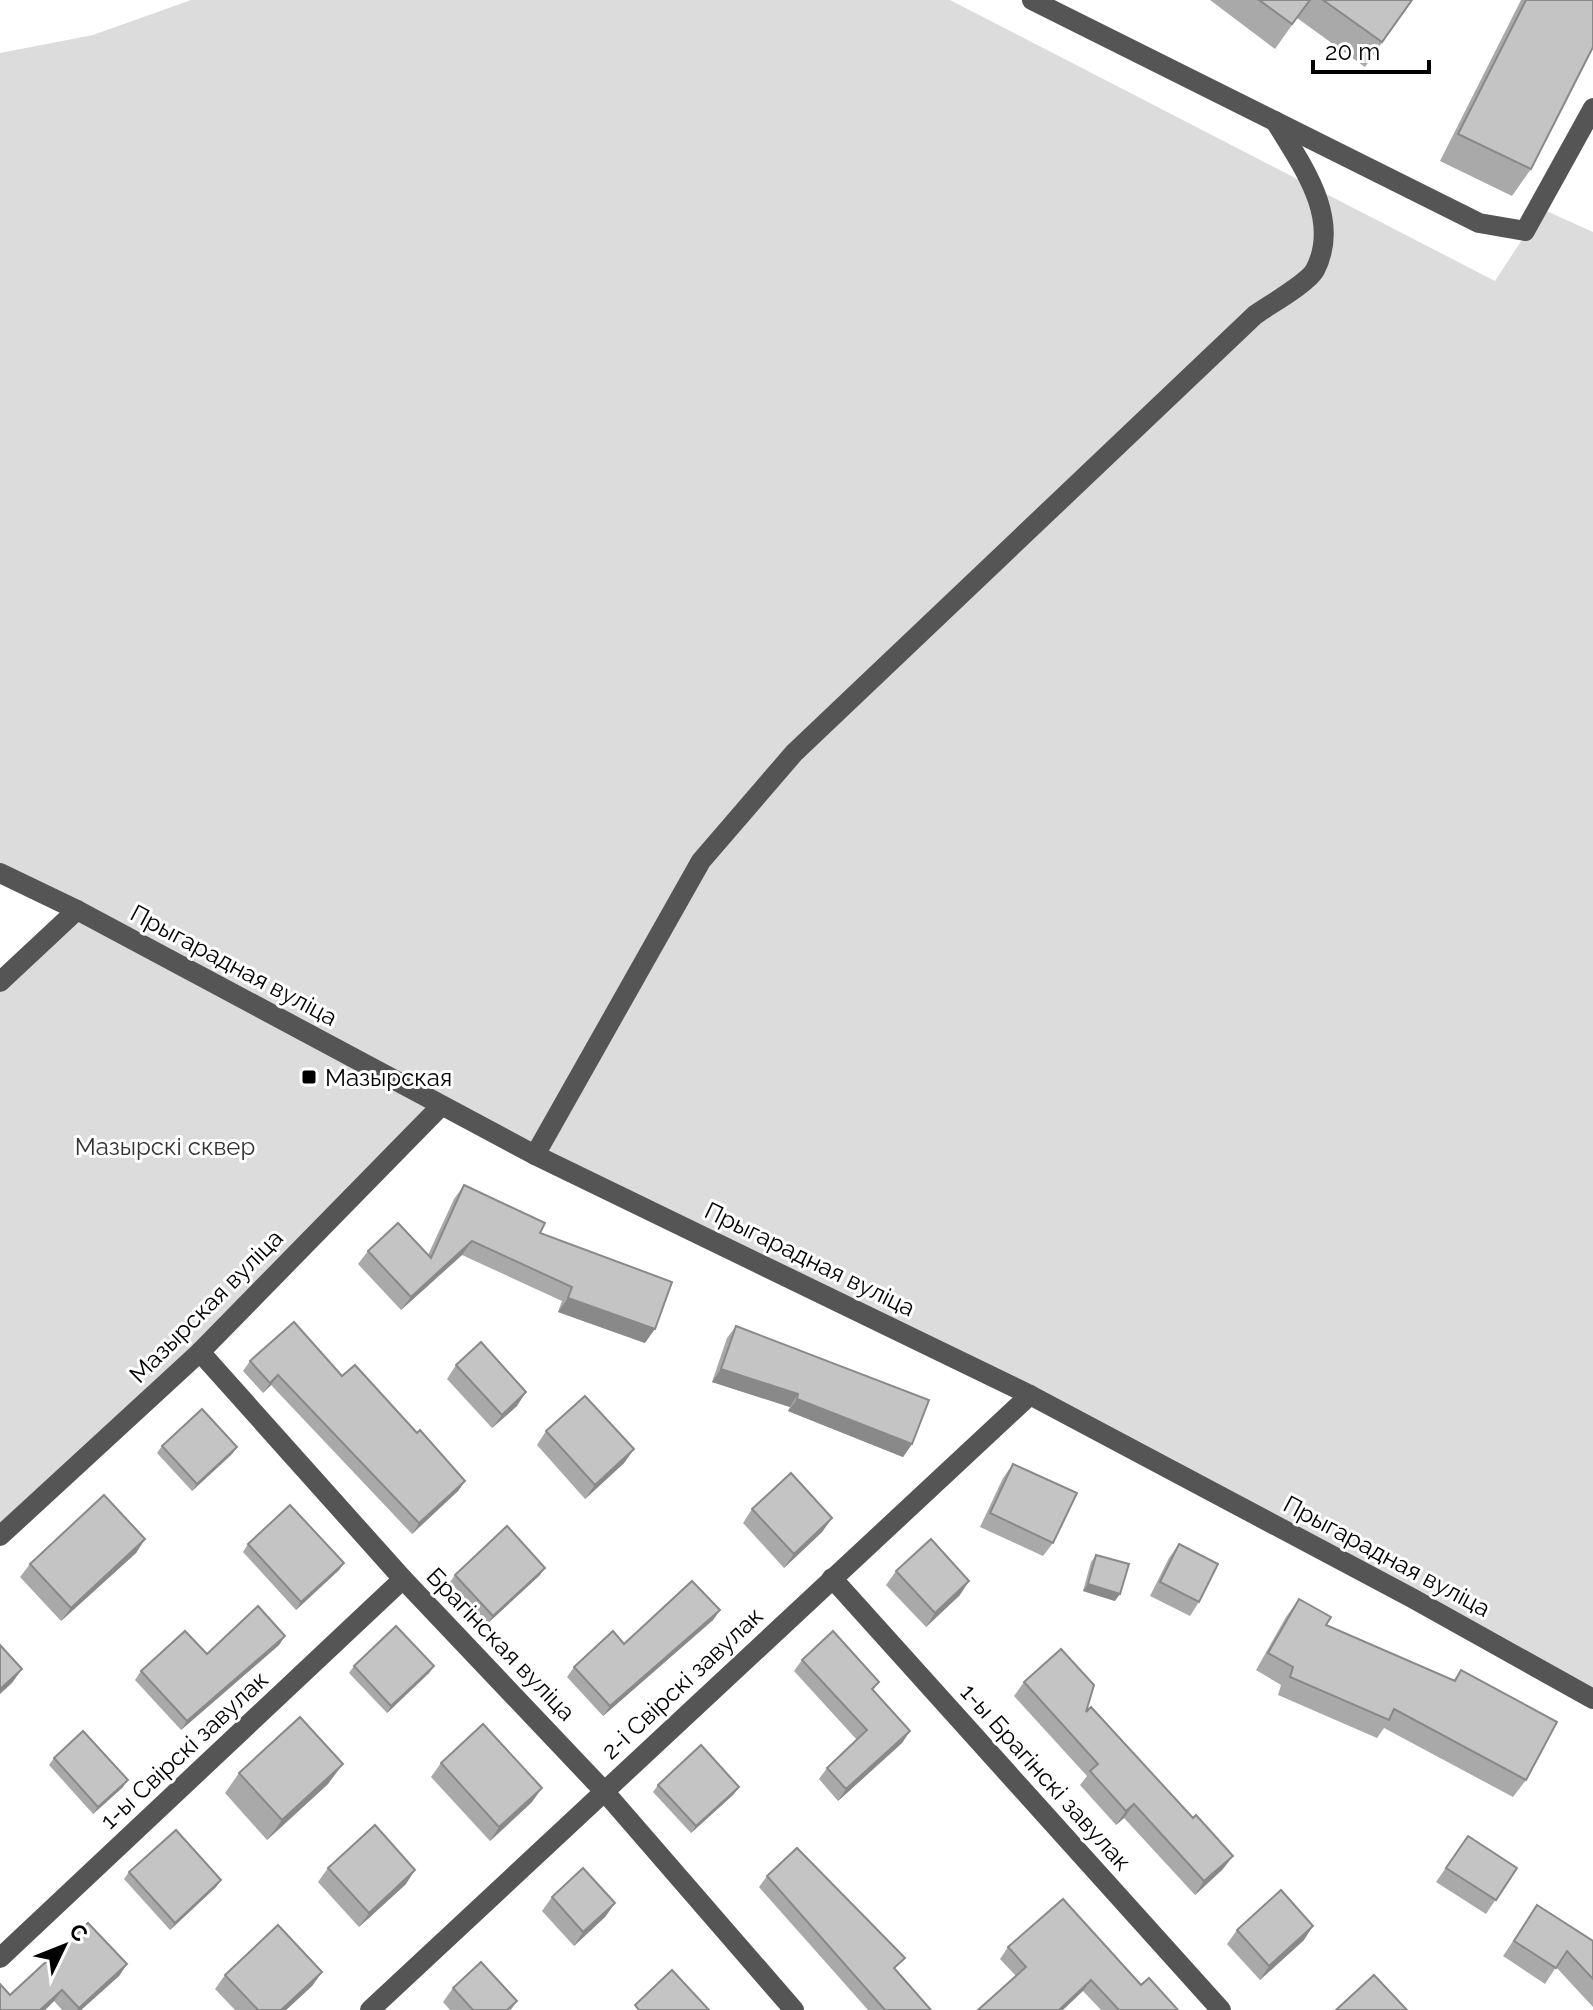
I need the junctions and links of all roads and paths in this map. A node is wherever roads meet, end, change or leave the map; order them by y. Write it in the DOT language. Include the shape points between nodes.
graph roads {
  1 [pos="1032,0"];
  2 [pos="1593,108"];
  3 [pos="1275,121"];
  4 [pos="0,873"];
  5 [pos="77,910"];
  6 [pos="0,982"];
  7 [pos="441,1106"];
  8 [pos="535,1155"];
  9 [pos="200,1352"];
  10 [pos="1030,1395"];
  11 [pos="0,1536"];
  12 [pos="832,1578"];
  13 [pos="403,1579"];
  14 [pos="1593,1699"];
  15 [pos="604,1791"];
  16 [pos="0,1958"];
  17 [pos="370,2010"];
  18 [pos="794,2010"];
  19 [pos="1221,2010"];
  1 -- 3 [label="street"];
  2 -- 3 [label="street" via="1525,231 1479,223"];
  3 -- 8 [label="street" via="1313,184 1325,234 1314,272 1255,315 794,753 701,861"];
  4 -- 5 [label="street, Прыгарадная вуліца"];
  5 -- 6 [label="street"];
  5 -- 7 [label="street, Прыгарадная вуліца"];
  7 -- 8 [label="street, Прыгарадная вуліца"];
  7 -- 9 [label="street, Мазырская вуліца"];
  8 -- 10 [label="street, Прыгарадная вуліца"];
  9 -- 11 [label="street, Мазырская вуліца"];
  9 -- 13 [label="street, Брагінская вуліца"];
  10 -- 12 [label="street, 2-і Свірскі завулак"];
  10 -- 14 [label="street, Прыгарадная вуліца"];
  12 -- 15 [label="street, 2-і Свірскі завулак"];
  12 -- 19 [label="street, 1-ы Брагінскі завулак"];
  13 -- 15 [label="street, Брагінская вуліца"];
  13 -- 16 [label="street, 1-ы Свірскі завулак"];
  15 -- 17 [label="street, 2-і Свірскі завулак"];
  15 -- 18 [label="street, Брагінская вуліца"];
}
